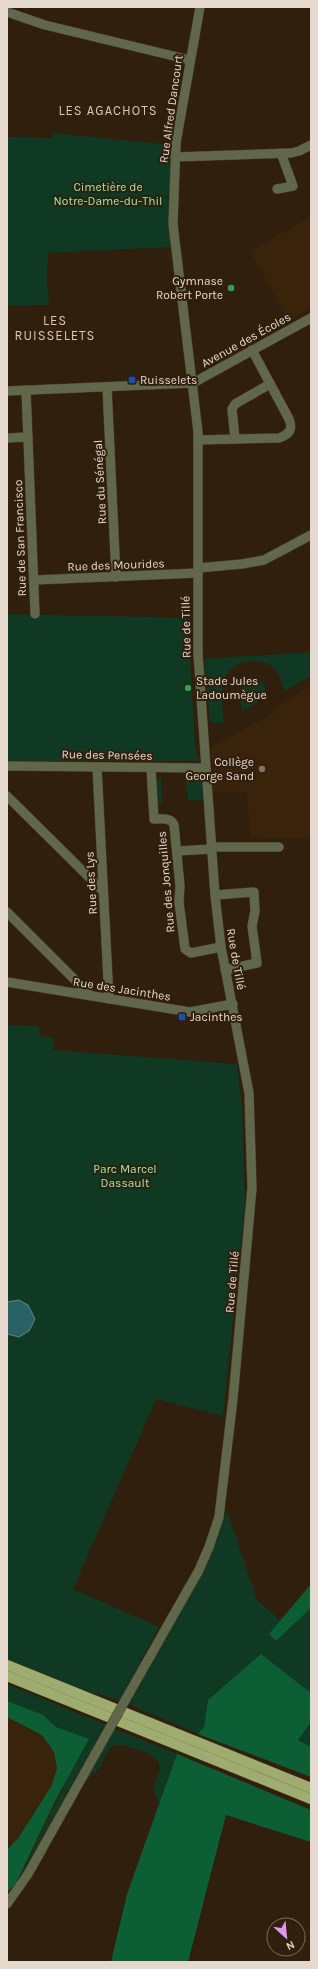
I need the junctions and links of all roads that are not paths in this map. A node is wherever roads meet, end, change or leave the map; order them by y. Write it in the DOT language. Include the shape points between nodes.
graph roads {
  1 [pos="200,7"];
  2 [pos="7,12"];
  3 [pos="190,60"];
  4 [pos="311,146"];
  5 [pos="281,153"];
  6 [pos="175,157"];
  7 [pos="277,190"];
  8 [pos="311,318"];
  9 [pos="252,350"];
  10 [pos="193,383"];
  11 [pos="270,384"];
  12 [pos="107,387"];
  13 [pos="26,390"];
  14 [pos="7,391"];
  15 [pos="28,437"];
  16 [pos="7,438"];
  17 [pos="235,439"];
  18 [pos="198,440"];
  19 [pos="311,535"];
  20 [pos="198,571"];
  21 [pos="116,577"];
  22 [pos="35,580"];
  23 [pos="35,614"];
  24 [pos="7,766"];
  25 [pos="97,767"];
  26 [pos="151,768"];
  27 [pos="206,768"];
  28 [pos="7,796"];
  29 [pos="279,847"];
  30 [pos="212,848"];
  31 [pos="177,851"];
  32 [pos="104,891"];
  33 [pos="215,895"];
  34 [pos="7,912"];
  35 [pos="221,947"];
  36 [pos="226,970"];
  37 [pos="7,982"];
  38 [pos="90,995"];
  39 [pos="109,999"];
  40 [pos="232,1004"];
  41 [pos="7,1665"];
  42 [pos="7,1676"];
  43 [pos="311,1788"];
  44 [pos="311,1799"];
  45 [pos="7,1904"];
  1 -- 3 [label="street, Rue Alfred Dancourt"];
  2 -- 3 [label="street" via="45,25"];
  3 -- 6 [label="street, Rue Alfred Dancourt"];
  4 -- 5 [label="street" via="299,151"];
  5 -- 6 [label="street"];
  5 -- 7 [label="street" via="293,186"];
  6 -- 10 [label="street, Rue Alfred Dancourt" via="173,224"];
  8 -- 9 [label="street, Avenue des Écoles"];
  9 -- 10 [label="street, Avenue des Écoles"];
  9 -- 11 [label="street"];
  10 -- 12 [label="street"];
  10 -- 18 [label="street, Rue de Tillé"];
  11 -- 17 [label="street" via="235,404 232,409"];
  11 -- 17 [label="street" via="292,426 290,431 286,436 279,438"];
  12 -- 13 [label="street"];
  12 -- 21 [label="street, Rue du Sénégal"];
  13 -- 14 [label="street"];
  13 -- 15 [label="street, Rue de San Francisco"];
  15 -- 16 [label="street"];
  15 -- 22 [label="street, Rue de San Francisco"];
  17 -- 18 [label="street"];
  18 -- 20 [label="street, Rue de Tillé"];
  19 -- 20 [label="street, Rue des Mourides" via="264,560"];
  20 -- 21 [label="street, Rue des Mourides"];
  20 -- 27 [label="street, Rue de Tillé" via="198,654"];
  21 -- 22 [label="street, Rue des Mourides"];
  22 -- 23 [label="street, Rue de San Francisco"];
  24 -- 25 [label="street, Rue des Pensées"];
  25 -- 26 [label="street, Rue des Pensées"];
  25 -- 32 [label="street, Rue des Lys"];
  26 -- 27 [label="street, Rue des Pensées"];
  26 -- 31 [label="street, Rue des Jonquilles" via="154,820 166,819 173,823"];
  27 -- 30 [label="street, Rue de Tillé"];
  28 -- 32 [label="street"];
  29 -- 30 [label="street"];
  30 -- 31 [label="street"];
  30 -- 33 [label="street, Rue de Tillé"];
  31 -- 35 [label="street, Rue des Jonquilles" via="179,902 185,949 191,952"];
  32 -- 39 [label="street, Rue des Lys"];
  33 -- 35 [label="street, Rue de Tillé"];
  33 -- 36 [label="street" via="254,892 252,926 257,963"];
  34 -- 38 [label="street"];
  35 -- 36 [label="street, Rue de Tillé"];
  36 -- 40 [label="street, Rue de Tillé"];
  37 -- 38 [label="street, Rue des Jacinthes"];
  38 -- 39 [label="street, Rue des Jacinthes"];
  39 -- 40 [label="street, Rue des Jacinthes" via="190,1012"];
  40 -- 45 [label="street, Rue de Tillé, bridge" via="250,1102 252,1188 220,1513 194,1579 30,1870"];
  41 -- 43 [label="main road"];
  42 -- 44 [label="main road"];
}
